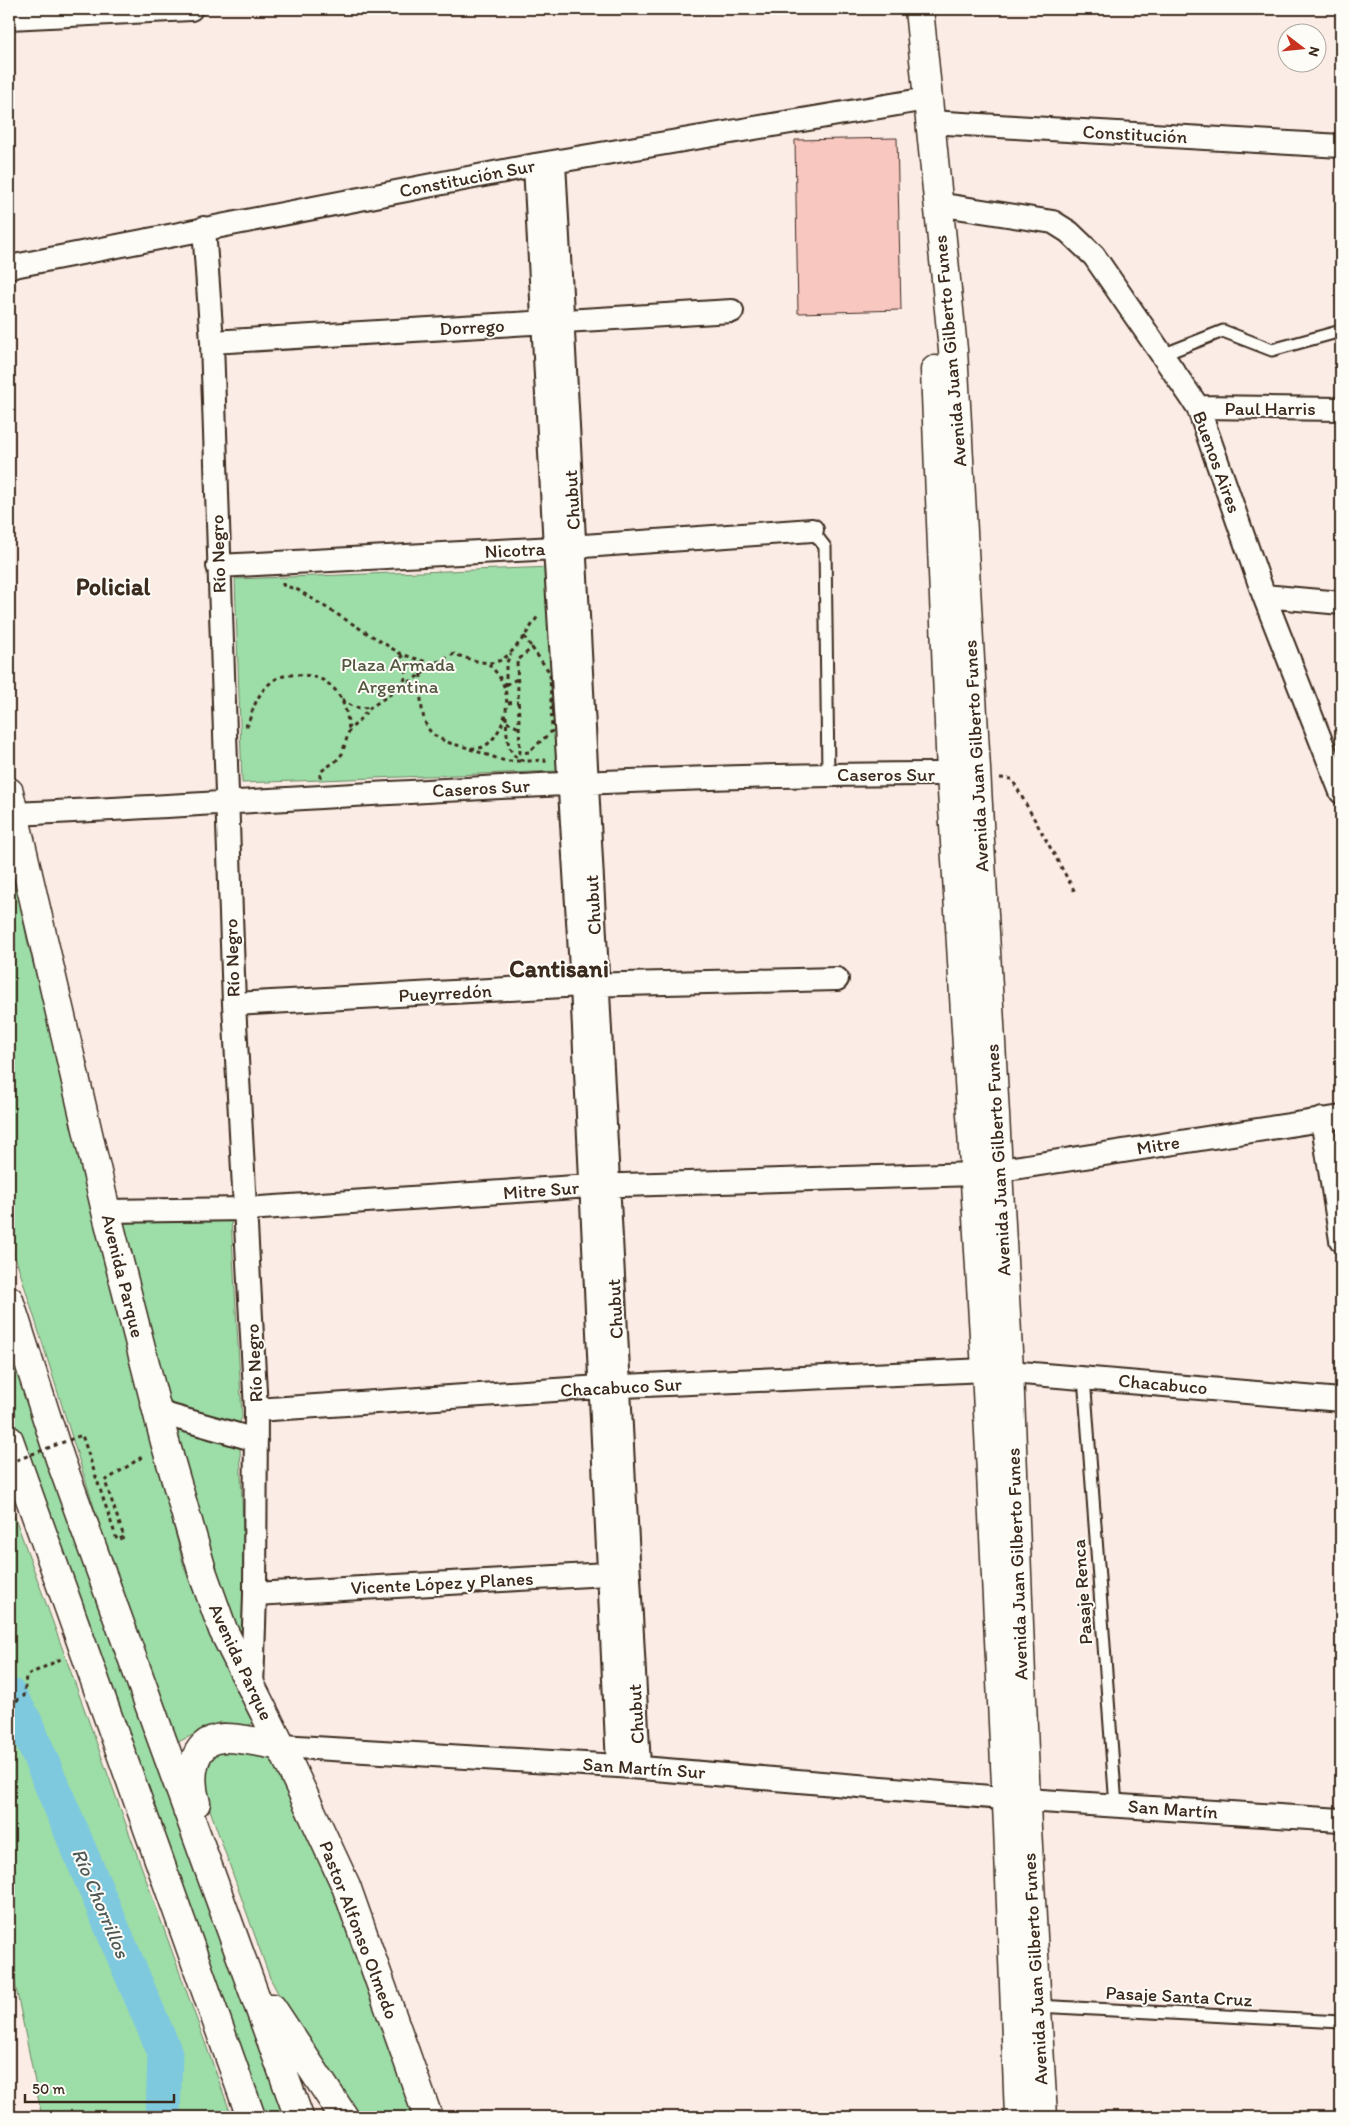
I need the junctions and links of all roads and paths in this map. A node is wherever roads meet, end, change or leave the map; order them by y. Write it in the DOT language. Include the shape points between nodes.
graph roads {
  1 [pos="191,9"];
  2 [pos="919,9"];
  3 [pos="9,18"];
  4 [pos="928,111"];
  5 [pos="1341,146"];
  6 [pos="544,164"];
  7 [pos="937,204"];
  8 [pos="204,228"];
  9 [pos="9,267"];
  10 [pos="732,311"];
  11 [pos="553,322"];
  12 [pos="1341,331"];
  13 [pos="212,342"];
  14 [pos="1162,355"];
  15 [pos="1198,407"];
  16 [pos="1341,409"];
  17 [pos="812,530"];
  18 [pos="564,547"];
  19 [pos="281,563"];
  20 [pos="218,566"];
  21 [pos="557,584"];
  22 [pos="1264,596"];
  23 [pos="1341,603"];
  24 [pos="524,636"];
  25 [pos="532,648"];
  26 [pos="512,651"];
  27 [pos="401,654"];
  28 [pos="441,661"];
  29 [pos="484,662"];
  30 [pos="421,674"];
  31 [pos="517,678"];
  32 [pos="506,685"];
  33 [pos="400,688"];
  34 [pos="506,692"];
  35 [pos="342,699"];
  36 [pos="518,702"];
  37 [pos="508,703"];
  38 [pos="371,707"];
  39 [pos="506,716"];
  40 [pos="506,721"];
  41 [pos="224,724"];
  42 [pos="519,728"];
  43 [pos="349,731"];
  44 [pos="467,748"];
  45 [pos="529,752"];
  46 [pos="522,760"];
  47 [pos="529,760"];
  48 [pos="828,774"];
  49 [pos="964,774"];
  50 [pos="567,783"];
  51 [pos="1341,792"];
  52 [pos="321,798"];
  53 [pos="11,803"];
  54 [pos="226,804"];
  55 [pos="1075,892"];
  56 [pos="837,979"];
  57 [pos="590,985"];
  58 [pos="234,1004"];
  59 [pos="1332,1118"];
  60 [pos="986,1172"];
  61 [pos="599,1186"];
  62 [pos="246,1209"];
  63 [pos="106,1211"];
  64 [pos="1341,1240"];
  65 [pos="9,1300"];
  66 [pos="997,1370"];
  67 [pos="1084,1377"];
  68 [pos="609,1387"];
  69 [pos="1341,1400"];
  70 [pos="256,1410"];
  71 [pos="157,1412"];
  72 [pos="9,1440"];
  73 [pos="256,1440"];
  74 [pos="165,1442"];
  75 [pos="9,1463"];
  76 [pos="618,1573"];
  77 [pos="255,1594"];
  78 [pos="83,1649"];
  79 [pos="252,1688"];
  80 [pos="9,1705"];
  81 [pos="281,1746"];
  82 [pos="628,1766"];
  83 [pos="1016,1799"];
  84 [pos="1116,1806"];
  85 [pos="1341,1820"];
  86 [pos="244,1962"];
  87 [pos="1026,2006"];
  88 [pos="1341,2022"];
  89 [pos="251,2117"];
  90 [pos="299,2117"];
  91 [pos="344,2117"];
  92 [pos="428,2117"];
  93 [pos="1019,2117"];
  94 [pos="1043,2117"];
  1 -- 3 [label="street"];
  2 -- 4 [label="main road, Avenida Juan Gilberto Funes"];
  4 -- 5 [label="street, Constitución"];
  4 -- 6 [label="street, Constitución Sur"];
  4 -- 7 [label="main road, Avenida Juan Gilberto Funes"];
  6 -- 8 [label="street, Constitución Sur"];
  6 -- 11 [label="street, Chubut"];
  7 -- 14 [label="street, Buenos Aires" via="1054,222 1094,256"];
  7 -- 49 [label="main road, Avenida Juan Gilberto Funes" via="952,350"];
  8 -- 9 [label="street, Constitución Sur"];
  8 -- 13 [label="street, Río Negro"];
  10 -- 11 [label="street, Dorrego"];
  11 -- 13 [label="street, Dorrego"];
  11 -- 18 [label="street, Chubut"];
  12 -- 14 [label="lane" via="1272,350 1223,331"];
  13 -- 20 [label="street, Río Negro"];
  14 -- 15 [label="street, Buenos Aires"];
  15 -- 16 [label="street, Paul Harris"];
  15 -- 22 [label="street, Buenos Aires"];
  17 -- 18 [label="street, Nicotra"];
  17 -- 48 [label="lane" via="825,547"];
  18 -- 19 [label="street, Nicotra"];
  18 -- 21 [label="street, Chubut"];
  18 -- 50 [label="street, Chubut"];
  19 -- 20 [label="street, Nicotra"];
  19 -- 27 [label="path" via="283,585 298,590"];
  20 -- 41 [label="street, Río Negro"];
  21 -- 24 [label="path"];
  21 -- 50 [label="street, Chubut"];
  22 -- 23 [label="street"];
  22 -- 51 [label="street, Buenos Aires"];
  24 -- 25 [label="path"];
  24 -- 26 [label="path"];
  25 -- 31 [label="path" via="516,661"];
  25 -- 45 [label="path" via="550,673 552,730"];
  26 -- 29 [label="path" via="497,662"];
  26 -- 32 [label="path" via="506,664"];
  27 -- 28 [label="path" via="430,662"];
  27 -- 33 [label="path" via="407,672"];
  28 -- 29 [label="path" via="454,654"];
  28 -- 30 [label="path"];
  29 -- 34 [label="path" via="502,680"];
  30 -- 33 [label="path"];
  30 -- 44 [label="path" via="422,707 429,730 447,742"];
  31 -- 32 [label="path"];
  31 -- 36 [label="path"];
  32 -- 34 [label="path"];
  33 -- 38 [label="path"];
  34 -- 37 [label="path"];
  35 -- 38 [label="path" via="358,709"];
  35 -- 41 [label="path" via="331,684 315,676 296,674 276,678 262,692 248,725"];
  35 -- 43 [label="path" via="348,714"];
  36 -- 37 [label="path"];
  36 -- 42 [label="path"];
  37 -- 39 [label="path"];
  38 -- 43 [label="path"];
  39 -- 40 [label="path"];
  39 -- 44 [label="path" via="496,735 483,747"];
  40 -- 42 [label="path"];
  40 -- 46 [label="path" via="507,742 513,754"];
  41 -- 54 [label="street, Río Negro"];
  42 -- 45 [label="path" via="520,753"];
  43 -- 52 [label="path" via="342,754 320,772"];
  44 -- 46 [label="path" via="505,761"];
  45 -- 47 [label="path"];
  46 -- 47 [label="path"];
  47 -- 50 [label="path" via="545,760"];
  48 -- 49 [label="street, Caseros Sur"];
  48 -- 50 [label="street, Caseros Sur"];
  49 -- 55 [label="path" via="1012,779"];
  49 -- 60 [label="main road, Avenida Juan Gilberto Funes"];
  50 -- 52 [label="street, Caseros Sur"];
  50 -- 57 [label="street, Chubut"];
  52 -- 54 [label="street, Caseros Sur"];
  53 -- 54 [label="street, Caseros Sur"];
  53 -- 63 [label="main road, Avenida Parque"];
  54 -- 58 [label="street, Río Negro"];
  56 -- 57 [label="street, Pueyrredón"];
  57 -- 58 [label="street, Pueyrredón"];
  57 -- 61 [label="street, Chubut"];
  58 -- 62 [label="street, Río Negro"];
  59 -- 60 [label="street, Mitre"];
  59 -- 64 [label="street"];
  60 -- 61 [label="street, Mitre Sur"];
  60 -- 66 [label="main road, Avenida Juan Gilberto Funes"];
  61 -- 62 [label="street, Mitre Sur"];
  61 -- 68 [label="street, Chubut"];
  62 -- 63 [label="street, Mitre Sur"];
  62 -- 70 [label="street, Río Negro"];
  63 -- 71 [label="main road, Avenida Parque"];
  65 -- 86 [label="main road" via="60,1459"];
  66 -- 67 [label="street, Chacabuco"];
  66 -- 68 [label="street, Chacabuco Sur"];
  66 -- 83 [label="main road, Avenida Juan Gilberto Funes"];
  67 -- 69 [label="street, Chacabuco"];
  67 -- 84 [label="lane, Pasaje Renca"];
  68 -- 70 [label="street, Chacabuco Sur"];
  68 -- 76 [label="street, Chubut"];
  70 -- 73 [label="street, Río Negro"];
  71 -- 73 [label="street"];
  71 -- 74 [label="main road, Avenida Parque"];
  72 -- 78 [label="main road"];
  73 -- 77 [label="street, Río Negro"];
  74 -- 75 [label="path, bridge" via="105,1480 124,1537 117,1540 82,1435"];
  74 -- 79 [label="main road, Avenida Parque" via="203,1574 223,1630"];
  76 -- 77 [label="street, Vicente López y Planes"];
  76 -- 82 [label="street, Chubut"];
  77 -- 79 [label="street, Río Negro"];
  78 -- 80 [label="path" via="26,1676 24,1696"];
  78 -- 89 [label="main road"];
  79 -- 81 [label="main road, Avenida Parque"];
  81 -- 82 [label="street, San Martín Sur"];
  81 -- 86 [label="main road" via="223,1738 210,1741 199,1750 192,1768 193,1792"];
  81 -- 92 [label="main road, Pastor Alfonso Olmedo" via="346,1886"];
  82 -- 83 [label="street, San Martín Sur"];
  83 -- 84 [label="street, San Martín"];
  83 -- 87 [label="main road, Avenida Juan Gilberto Funes"];
  84 -- 85 [label="street, San Martín"];
  86 -- 90 [label="main road"];
  86 -- 91 [label="main road"];
  87 -- 88 [label="lane, Pasaje Santa Cruz"];
  87 -- 93 [label="main road, Avenida Juan Gilberto Funes"];
  87 -- 94 [label="main road, Avenida Juan Gilberto Funes"];
}
